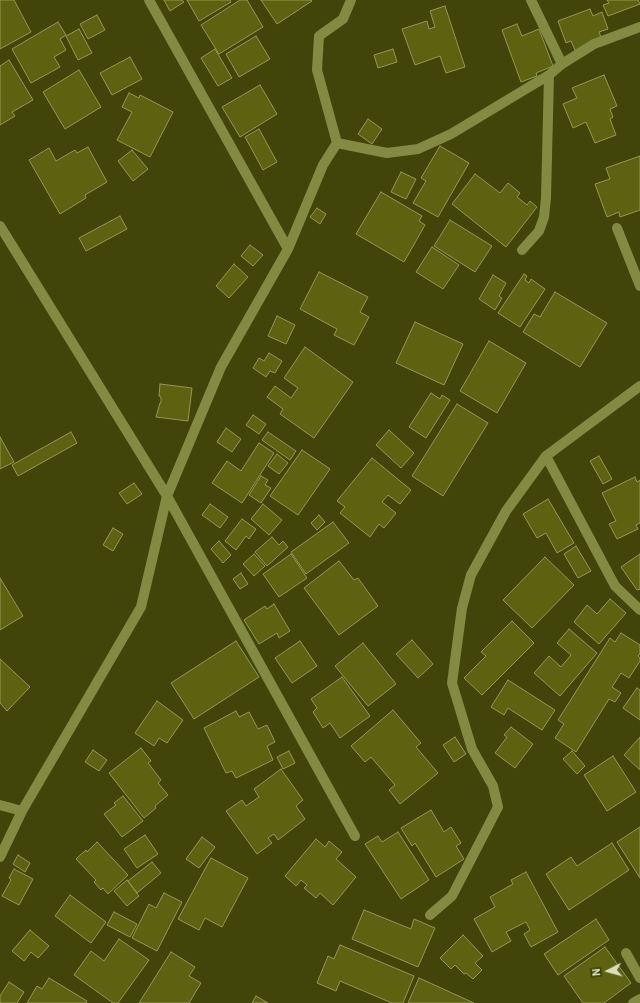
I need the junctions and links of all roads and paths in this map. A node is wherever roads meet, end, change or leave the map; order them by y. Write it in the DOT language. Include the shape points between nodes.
graph roads {
  1 [pos="149,0"];
  2 [pos="351,0"];
  3 [pos="531,0"];
  4 [pos="640,27"];
  5 [pos="562,64"];
  6 [pos="549,75"];
  7 [pos="337,143"];
  8 [pos="0,226"];
  9 [pos="617,228"];
  10 [pos="288,249"];
  11 [pos="522,250"];
  12 [pos="640,286"];
  13 [pos="640,386"];
  14 [pos="546,456"];
  15 [pos="166,496"];
  16 [pos="640,610"];
  17 [pos="0,804"];
  18 [pos="22,811"];
  19 [pos="355,836"];
  20 [pos="0,857"];
  21 [pos="430,915"];
  22 [pos="626,953"];
  23 [pos="640,978"];
  24 [pos="640,999"];
  25 [pos="633,1003"];
  1 -- 10 [label="street"];
  2 -- 7 [label="street" via="342,19 319,36 317,70"];
  3 -- 5 [label="street"];
  4 -- 5 [label="street" via="594,44"];
  5 -- 6 [label="street"];
  6 -- 7 [label="street" via="451,134 418,149 387,153"];
  6 -- 11 [label="street" via="544,217 539,231"];
  7 -- 10 [label="street" via="323,165"];
  8 -- 15 [label="street"];
  9 -- 12 [label="street"];
  10 -- 15 [label="street" via="221,367"];
  13 -- 14 [label="street"];
  14 -- 16 [label="street" via="615,586"];
  14 -- 21 [label="street" via="506,511 471,575 462,608 452,683 472,749 493,786 498,806 452,896"];
  15 -- 18 [label="street" via="142,607"];
  15 -- 19 [label="street"];
  17 -- 18 [label="street"];
  18 -- 20 [label="street"];
  22 -- 23 [label="street"];
  24 -- 25 [label="street"];
}
